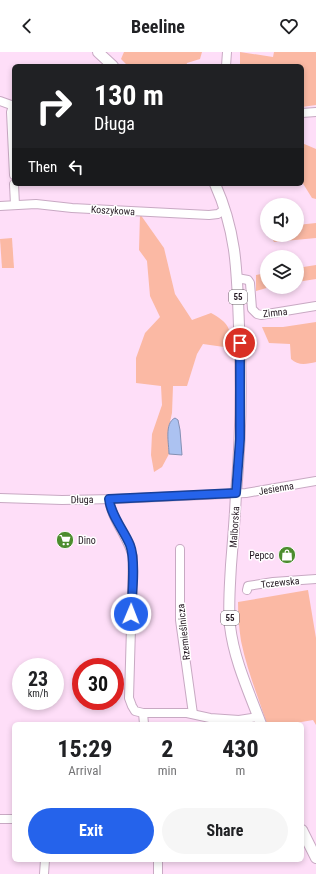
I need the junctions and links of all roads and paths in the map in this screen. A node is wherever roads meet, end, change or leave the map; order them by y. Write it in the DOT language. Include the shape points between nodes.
graph roads {
  1 [pos="98,52"];
  2 [pos="227,52"];
  3 [pos="111,64"];
  4 [pos="226,64"];
  5 [pos="0,101"];
  6 [pos="12,106"];
  7 [pos="12,109"];
  8 [pos="316,112"];
  9 [pos="304,113"];
  10 [pos="12,133"];
  11 [pos="14,186"];
  12 [pos="216,186"];
  13 [pos="15,205"];
  14 [pos="0,206"];
  15 [pos="225,209"];
  16 [pos="237,278"];
  17 [pos="316,306"];
  18 [pos="316,481"];
  19 [pos="236,493"];
  20 [pos="0,498"];
  21 [pos="109,499"];
  22 [pos="180,549"];
  23 [pos="316,579"];
  24 [pos="247,590"];
  25 [pos="143,713"];
  26 [pos="193,714"];
  27 [pos="259,720"];
  28 [pos="144,722"];
  29 [pos="0,819"];
  30 [pos="12,819"];
  31 [pos="304,834"];
  32 [pos="316,858"];
  33 [pos="45,862"];
  34 [pos="158,862"];
  35 [pos="44,874"];
  36 [pos="158,874"];
  1 -- 3 [label="main road"];
  2 -- 4 [label="street"];
  5 -- 6 [label="street"];
  7 -- 10 [label="street"];
  8 -- 9 [label="street"];
  11 -- 13 [label="street"];
  12 -- 15 [label="main road, Malborska / 55"];
  13 -- 14 [label="street, Koszykowa"];
  13 -- 15 [label="street, Koszykowa" via="36,204 209,215 218,214"];
  15 -- 16 [label="main road, Malborska / 55" via="235,251"];
  16 -- 17 [label="street, Zimna" via="248,280 250,283 252,309 257,314 266,315"];
  16 -- 19 [label="main road, Malborska / 55" via="241,414"];
  18 -- 19 [label="street, Jesienna" via="257,492"];
  19 -- 21 [label="street, Długa"];
  19 -- 27 [label="main road, Malborska / 55" via="229,592 230,626 240,668"];
  20 -- 21 [label="street, Długa"];
  21 -- 25 [label="street" via="110,507 133,557 130,698 132,706"];
  22 -- 26 [label="street, Rzemieślnicza" via="180,620"];
  23 -- 24 [label="street, Tczewska" via="273,582 248,586"];
  25 -- 26 [label="street"];
  25 -- 28 [label="street"];
  26 -- 27 [label="street" via="210,718"];
  29 -- 30 [label="street"];
  31 -- 32 [label="main road"];
  33 -- 35 [label="street"];
  34 -- 36 [label="street"];
}
